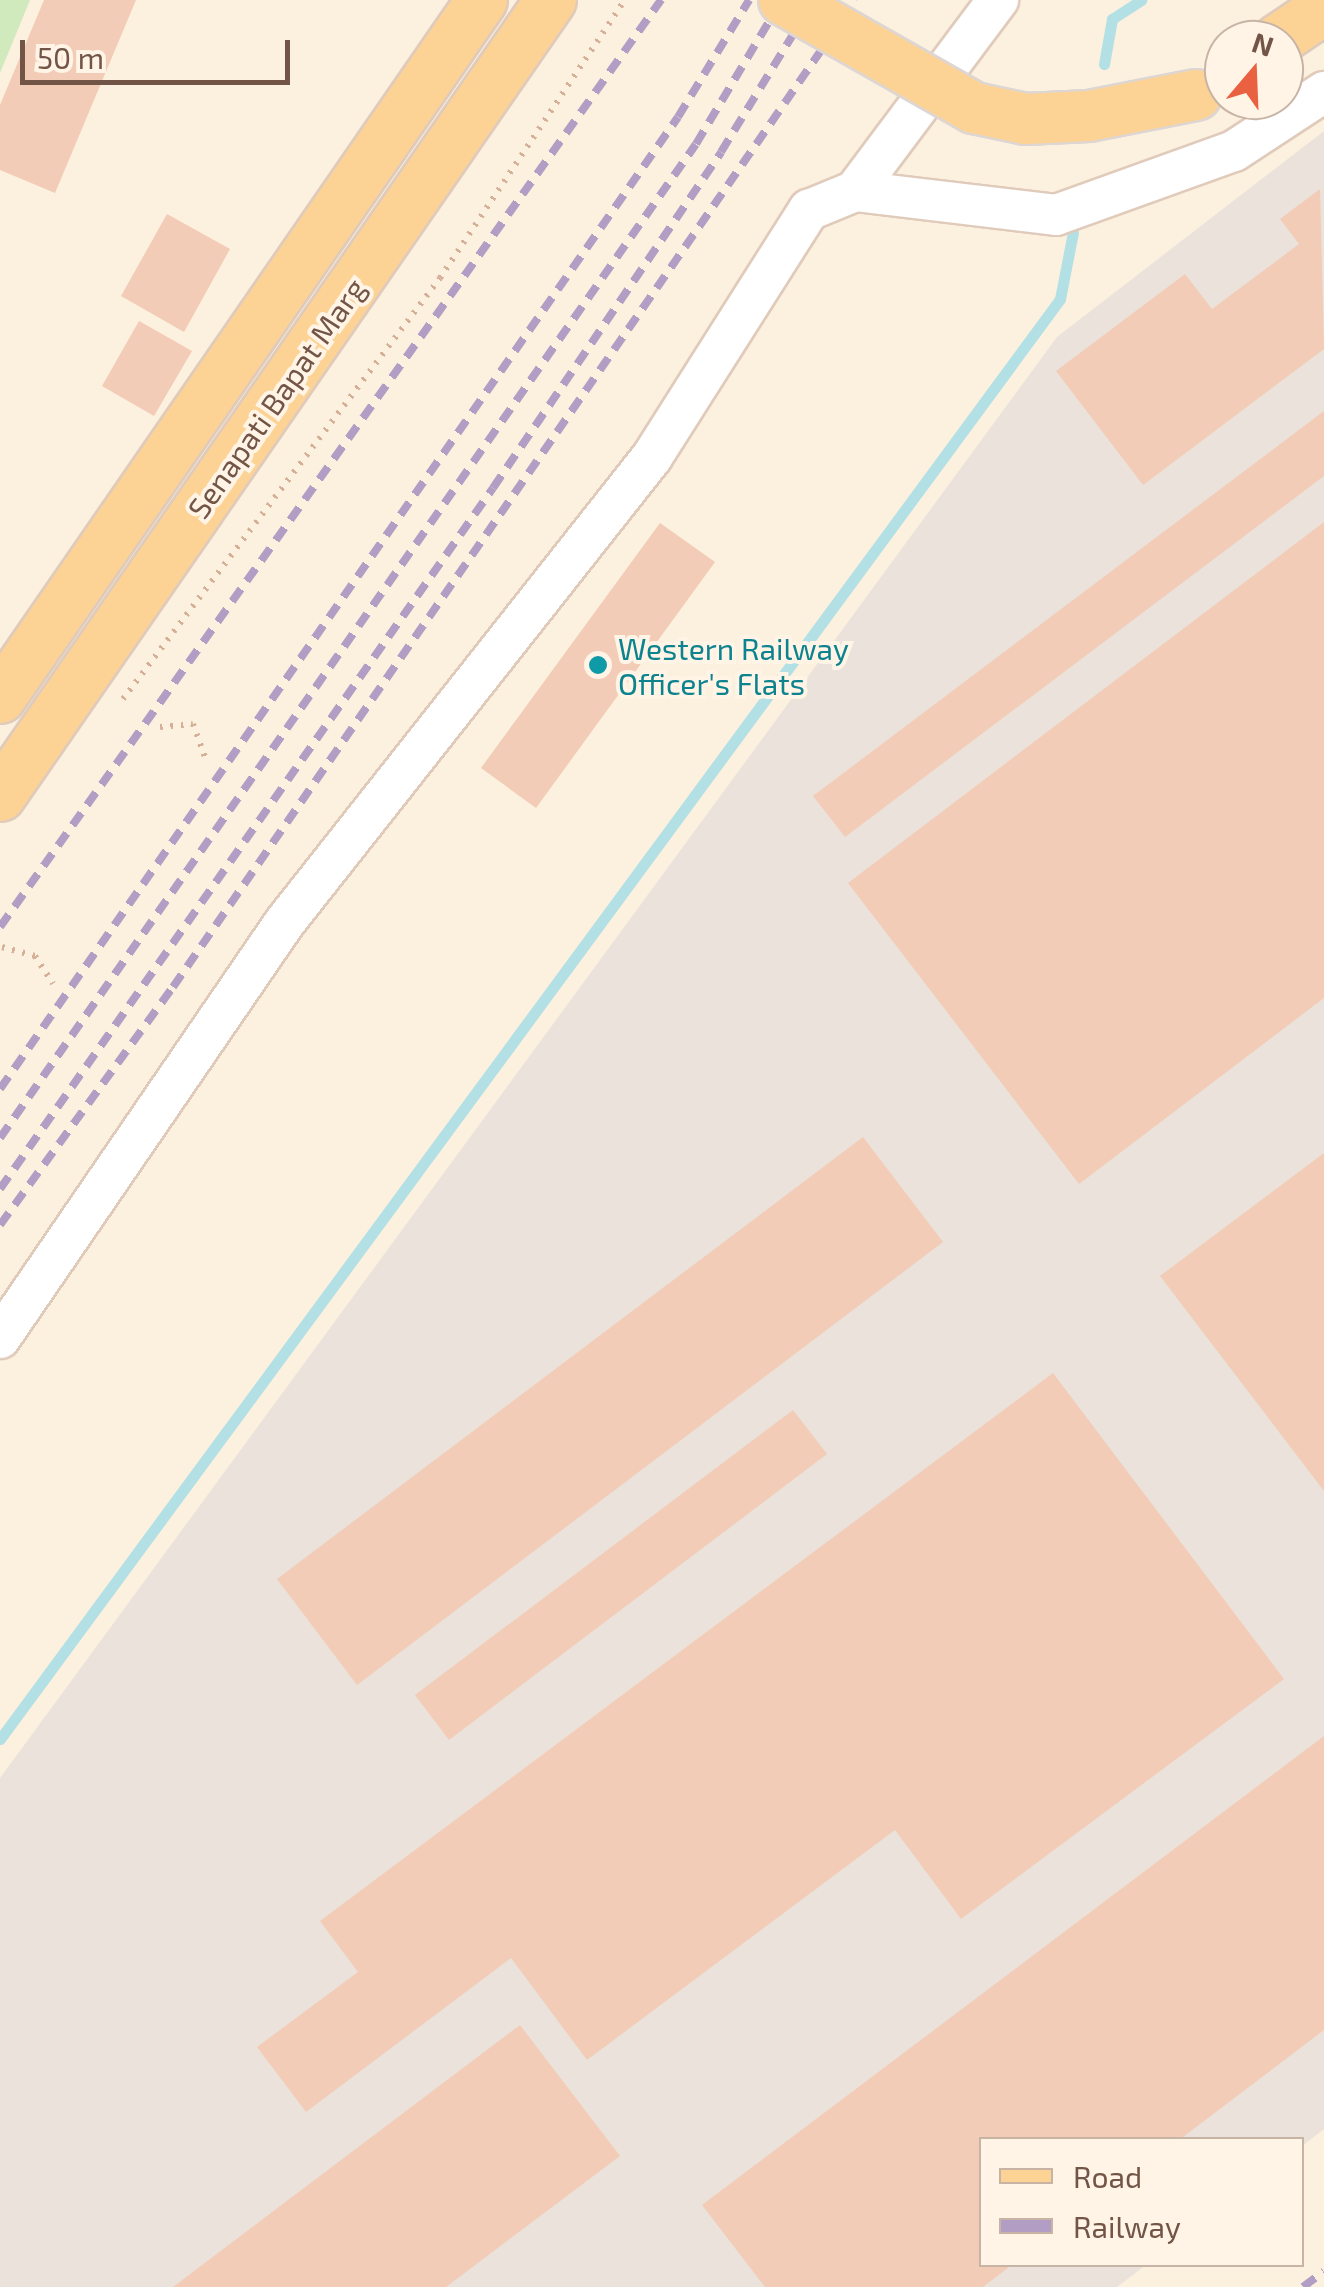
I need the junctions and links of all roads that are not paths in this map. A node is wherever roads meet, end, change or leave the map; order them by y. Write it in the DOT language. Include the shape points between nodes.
graph roads {
  1 [pos="551,0"];
  2 [pos="784,0"];
  3 [pos="998,0"];
  4 [pos="468,19"];
  5 [pos="502,72"];
  6 [pos="1204,87"];
  7 [pos="1324,92"];
  8 [pos="855,191"];
  9 [pos="315,241"];
  10 [pos="361,275"];
  11 [pos="52,622"];
  12 [pos="100,652"];
  13 [pos="0,698"];
  14 [pos="6,774"];
  15 [pos="0,1338"];
  1 -- 5 [label="main road, Senapati Bapat Marg"];
  2 -- 6 [label="main road, bridge" via="974,108 1026,120 1089,116"];
  3 -- 8 [label="street"];
  4 -- 5 [label="street"];
  4 -- 9 [label="main road, Senapati Bapat Marg"];
  5 -- 10 [label="main road, Senapati Bapat Marg"];
  7 -- 8 [label="street" via="1234,150 1056,215"];
  8 -- 15 [label="street" via="809,210 652,457 285,922"];
  9 -- 10 [label="main road"];
  9 -- 11 [label="main road, Senapati Bapat Marg"];
  10 -- 12 [label="main road, Senapati Bapat Marg"];
  11 -- 12 [label="main road"];
  11 -- 13 [label="main road, Senapati Bapat Marg"];
  12 -- 14 [label="main road, Senapati Bapat Marg"];
}
